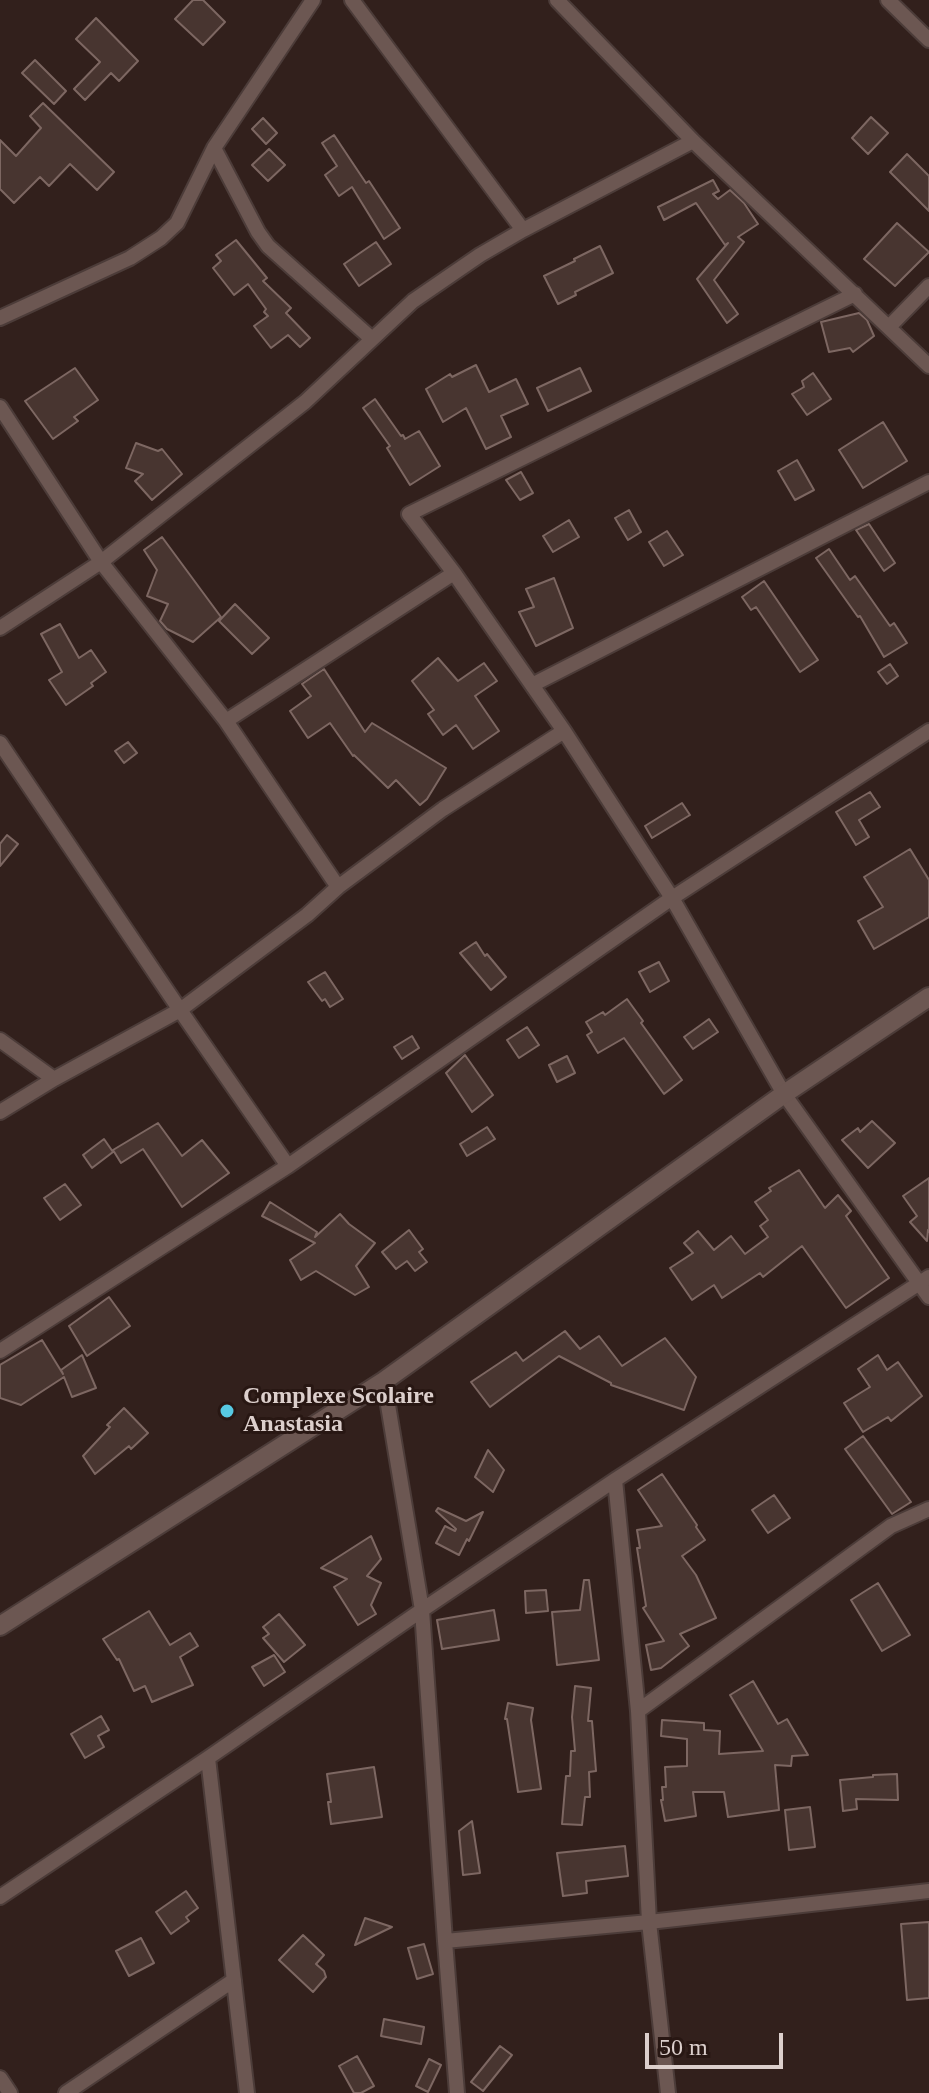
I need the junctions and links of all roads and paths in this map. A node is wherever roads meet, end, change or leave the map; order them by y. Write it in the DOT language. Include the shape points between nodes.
graph roads {
  1 [pos="293,0"];
  2 [pos="352,0"];
  3 [pos="557,0"];
  4 [pos="888,0"];
  5 [pos="309,6"];
  6 [pos="929,40"];
  7 [pos="693,141"];
  8 [pos="214,148"];
  9 [pos="523,230"];
  10 [pos="929,286"];
  11 [pos="855,294"];
  12 [pos="0,318"];
  13 [pos="889,327"];
  14 [pos="372,339"];
  15 [pos="929,366"];
  16 [pos="0,407"];
  17 [pos="929,482"];
  18 [pos="101,562"];
  19 [pos="454,573"];
  20 [pos="0,628"];
  21 [pos="532,685"];
  22 [pos="226,721"];
  23 [pos="564,731"];
  24 [pos="929,731"];
  25 [pos="0,743"];
  26 [pos="338,887"];
  27 [pos="672,898"];
  28 [pos="929,997"];
  29 [pos="180,1010"];
  30 [pos="0,1040"];
  31 [pos="54,1079"];
  32 [pos="784,1094"];
  33 [pos="0,1112"];
  34 [pos="288,1166"];
  35 [pos="924,1280"];
  36 [pos="929,1297"];
  37 [pos="0,1351"];
  38 [pos="384,1381"];
  39 [pos="615,1480"];
  40 [pos="929,1509"];
  41 [pos="422,1610"];
  42 [pos="0,1626"];
  43 [pos="638,1711"];
  44 [pos="208,1758"];
  45 [pos="929,1891"];
  46 [pos="0,1897"];
  47 [pos="649,1922"];
  48 [pos="445,1941"];
  49 [pos="234,1980"];
  50 [pos="0,2078"];
  51 [pos="10,2093"];
  52 [pos="66,2093"];
  53 [pos="247,2093"];
  54 [pos="457,2093"];
  55 [pos="668,2093"];
  1 -- 5 [label="street"];
  2 -- 9 [label="street"];
  3 -- 7 [label="street"];
  4 -- 6 [label="street"];
  5 -- 8 [label="street"];
  7 -- 9 [label="street"];
  7 -- 11 [label="street"];
  8 -- 12 [label="street" via="177,223 161,238 130,258"];
  8 -- 14 [label="street" via="268,246"];
  9 -- 14 [label="street" via="413,301"];
  10 -- 13 [label="street"];
  11 -- 13 [label="street"];
  11 -- 19 [label="street" via="409,514"];
  13 -- 15 [label="street"];
  14 -- 18 [label="street" via="305,402"];
  16 -- 18 [label="street"];
  17 -- 21 [label="street"];
  18 -- 20 [label="street"];
  18 -- 22 [label="street"];
  19 -- 21 [label="street"];
  19 -- 22 [label="street"];
  21 -- 23 [label="street"];
  22 -- 26 [label="street"];
  23 -- 26 [label="street" via="443,809"];
  23 -- 27 [label="street"];
  24 -- 27 [label="street"];
  25 -- 29 [label="street"];
  26 -- 29 [label="street"];
  27 -- 32 [label="street"];
  27 -- 34 [label="street"];
  28 -- 32 [label="street"];
  29 -- 31 [label="street"];
  29 -- 34 [label="street"];
  30 -- 31 [label="street"];
  31 -- 33 [label="street"];
  32 -- 35 [label="street"];
  32 -- 38 [label="street"];
  34 -- 37 [label="street"];
  35 -- 36 [label="street"];
  35 -- 39 [label="street"];
  38 -- 41 [label="street"];
  38 -- 42 [label="street"];
  39 -- 41 [label="street"];
  39 -- 43 [label="street"];
  40 -- 43 [label="street" via="891,1526"];
  41 -- 44 [label="street"];
  41 -- 48 [label="street"];
  43 -- 47 [label="street"];
  44 -- 46 [label="street"];
  44 -- 49 [label="street"];
  45 -- 47 [label="street"];
  47 -- 48 [label="street"];
  47 -- 55 [label="street"];
  48 -- 54 [label="street"];
  49 -- 52 [label="street"];
  49 -- 53 [label="street"];
  50 -- 51 [label="street"];
}
